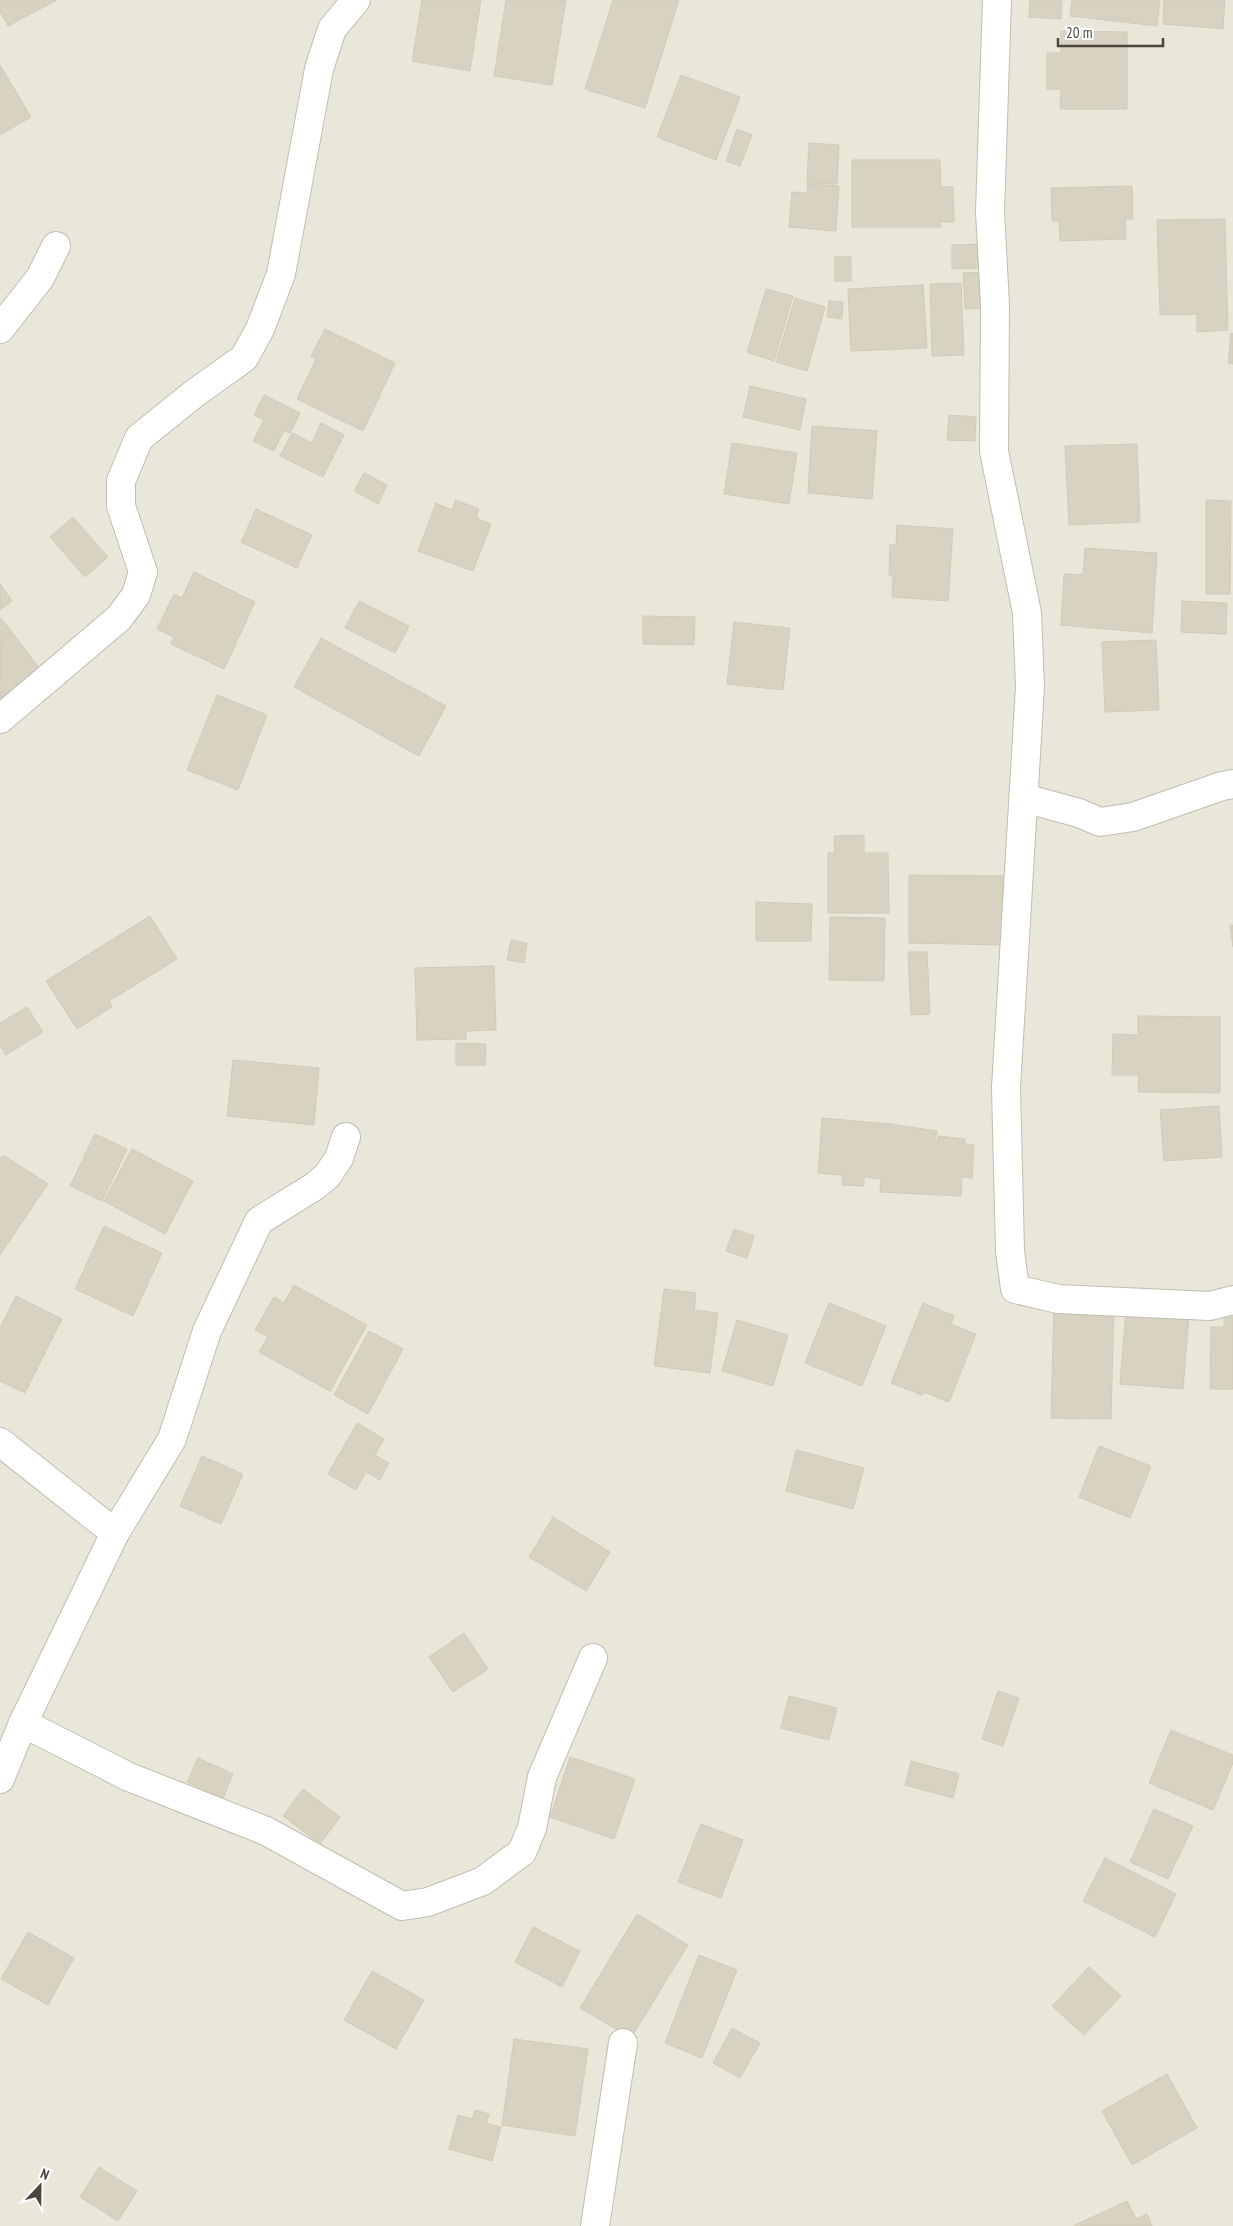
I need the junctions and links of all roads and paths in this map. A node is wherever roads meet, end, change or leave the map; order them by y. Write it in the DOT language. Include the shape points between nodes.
graph roads {
  1 [pos="356,0"];
  2 [pos="997,0"];
  3 [pos="56,246"];
  4 [pos="0,329"];
  5 [pos="0,719"];
  6 [pos="1233,784"];
  7 [pos="1024,798"];
  8 [pos="346,1138"];
  9 [pos="1233,1300"];
  10 [pos="0,1442"];
  11 [pos="115,1533"];
  12 [pos="593,1658"];
  13 [pos="24,1723"];
  14 [pos="0,1779"];
  15 [pos="622,2043"];
  16 [pos="595,2226"];
  1 -- 5 [label="street" via="332,29 319,69 281,274 260,329 244,358 139,438 124,474 121,506 143,572 136,594 119,618"];
  2 -- 7 [label="street" via="990,212 995,304 994,452 1027,613 1030,687"];
  3 -- 4 [label="street" via="40,278"];
  6 -- 7 [label="street" via="1133,818 1100,822"];
  7 -- 9 [label="street" via="1006,1088 1010,1251 1015,1289 1058,1299 1210,1306"];
  8 -- 11 [label="street" via="339,1158 327,1176 259,1221 207,1331 172,1439"];
  10 -- 11 [label="street"];
  11 -- 13 [label="street"];
  12 -- 13 [label="street" via="542,1777 532,1828 522,1852 483,1881 428,1902 402,1906 266,1831 129,1777"];
  13 -- 14 [label="street"];
  15 -- 16 [label="street"];
}
